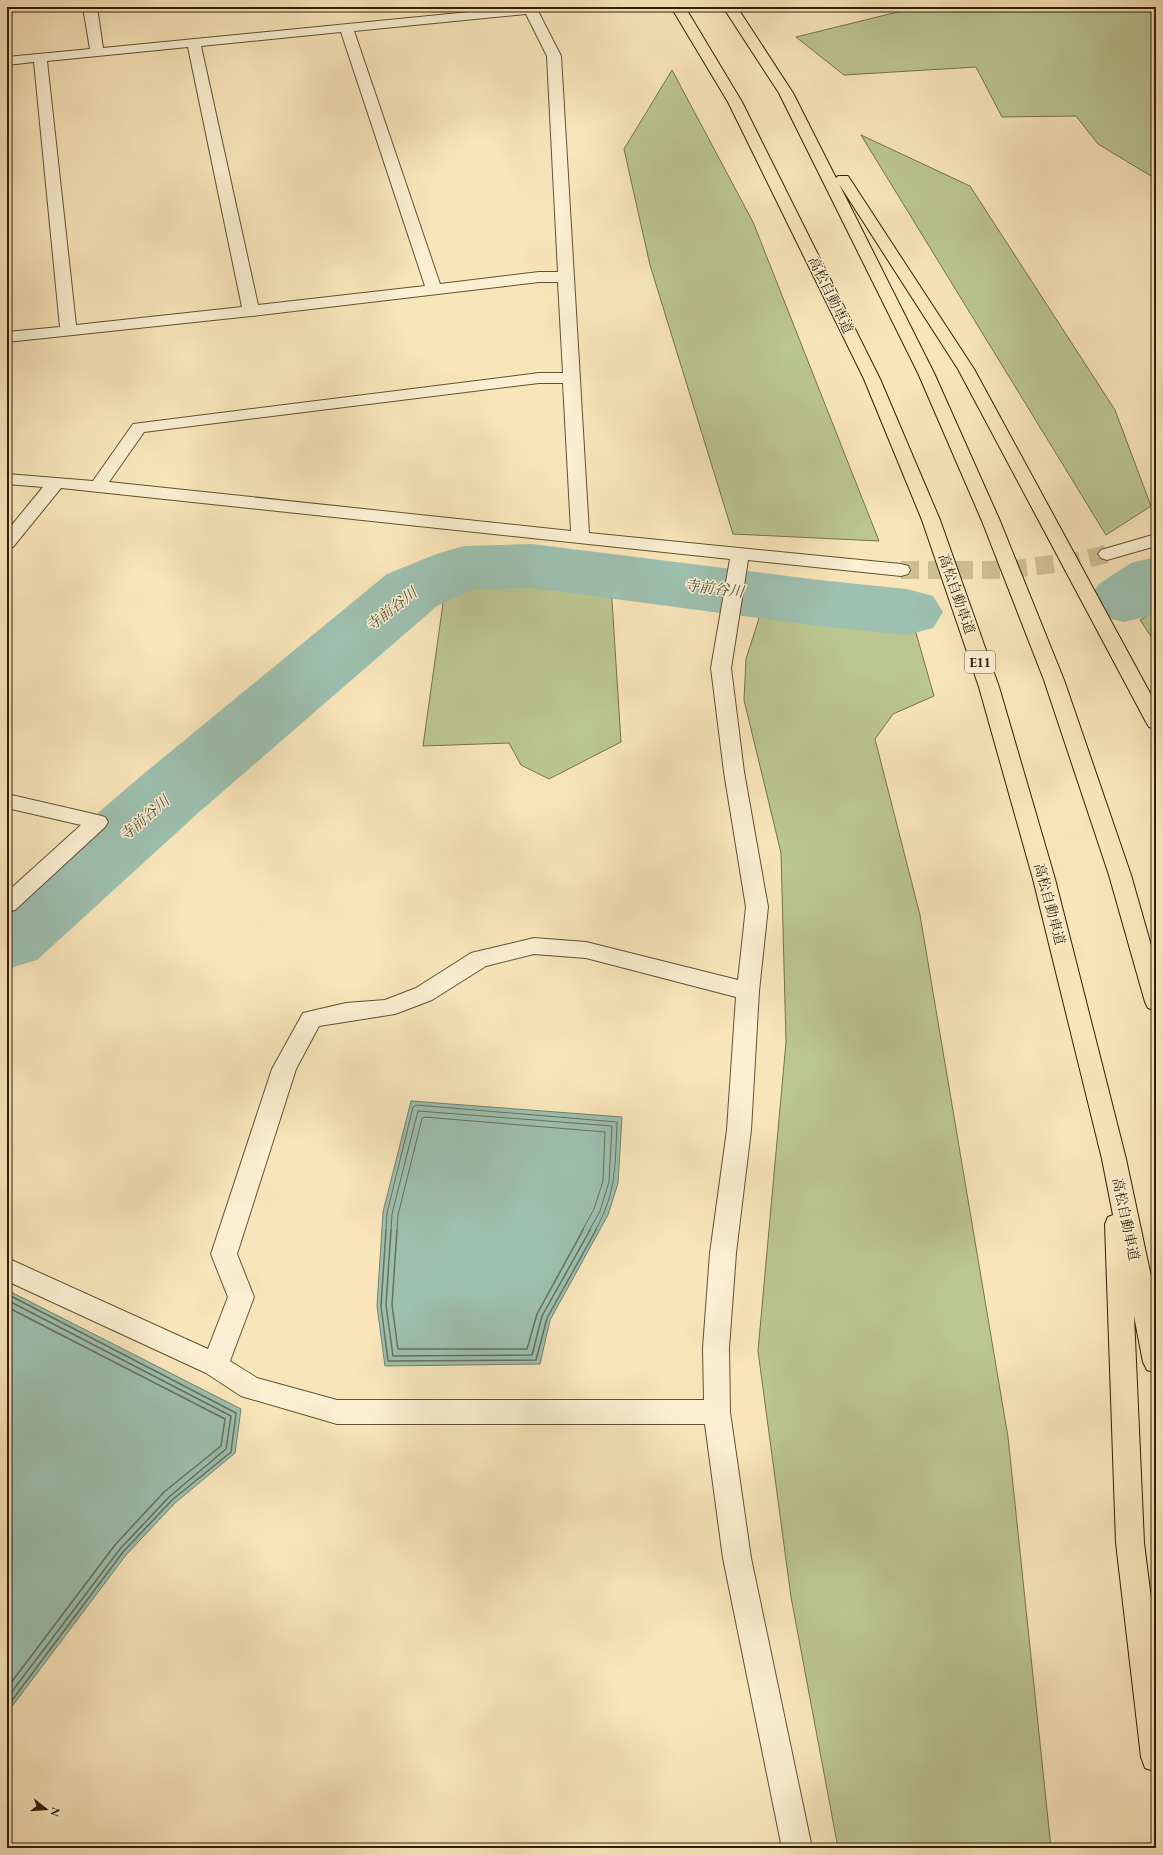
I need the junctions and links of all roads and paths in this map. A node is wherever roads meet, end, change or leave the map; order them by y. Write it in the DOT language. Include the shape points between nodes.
graph roads {
  1 [pos="90,7"];
  2 [pos="678,7"];
  3 [pos="730,7"];
  4 [pos="529,9"];
  5 [pos="346,28"];
  6 [pos="194,43"];
  7 [pos="97,52"];
  8 [pos="40,57"];
  9 [pos="7,61"];
  10 [pos="786,93"];
  11 [pos="566,277"];
  12 [pos="434,290"];
  13 [pos="251,311"];
  14 [pos="68,330"];
  15 [pos="7,337"];
  16 [pos="571,378"];
  17 [pos="7,479"];
  18 [pos="56,482"];
  19 [pos="97,487"];
  20 [pos="580,538"];
  21 [pos="1156,540"];
  22 [pos="7,543"];
  23 [pos="740,554"];
  24 [pos="1107,554"];
  25 [pos="901,570"];
  26 [pos="1156,722"];
  27 [pos="7,801"];
  28 [pos="7,904"];
  29 [pos="748,991"];
  30 [pos="1156,1002"];
  31 [pos="1114,1159"];
  32 [pos="7,1269"];
  33 [pos="1156,1362"];
  34 [pos="215,1365"];
  35 [pos="717,1412"];
  36 [pos="1156,1757"];
  37 [pos="797,1848"];
  1 -- 7 [label="street"];
  2 -- 31 [label="highway, 高松自動車道 / E11" via="735,102 872,378 931,520 991,695 1044,879"];
  3 -- 10 [label="highway"];
  4 -- 5 [label="street"];
  4 -- 11 [label="street" via="554,56"];
  5 -- 6 [label="street"];
  5 -- 12 [label="street"];
  6 -- 7 [label="street"];
  6 -- 13 [label="street"];
  7 -- 8 [label="street"];
  8 -- 9 [label="street"];
  8 -- 14 [label="street"];
  10 -- 26 [label="highway" via="966,369"];
  10 -- 30 [label="highway" via="926,373 991,521 1054,680 1120,875"];
  11 -- 12 [label="street" via="539,277"];
  11 -- 16 [label="street"];
  12 -- 13 [label="street"];
  13 -- 14 [label="street"];
  14 -- 15 [label="street"];
  16 -- 19 [label="street" via="539,378 138,428"];
  16 -- 20 [label="street"];
  17 -- 18 [label="street"];
  18 -- 19 [label="street"];
  18 -- 22 [label="street"];
  19 -- 20 [label="street"];
  20 -- 23 [label="street"];
  21 -- 24 [label="street"];
  23 -- 25 [label="street"];
  23 -- 29 [label="street" via="721,668 734,772 757,907"];
  27 -- 28 [label="street" via="98,822"];
  29 -- 34 [label="street" via="586,950 534,946 479,959 424,994 387,1008 311,1019 284,1069 224,1254 241,1297"];
  29 -- 35 [label="street" via="739,1130 723,1261 716,1348"];
  31 -- 33 [label="highway, 高松自動車道 / E11"];
  31 -- 36 [label="highway" via="1130,1543"];
  32 -- 34 [label="street"];
  34 -- 35 [label="street" via="250,1388 337,1412"];
  35 -- 37 [label="street" via="737,1558"];
}
